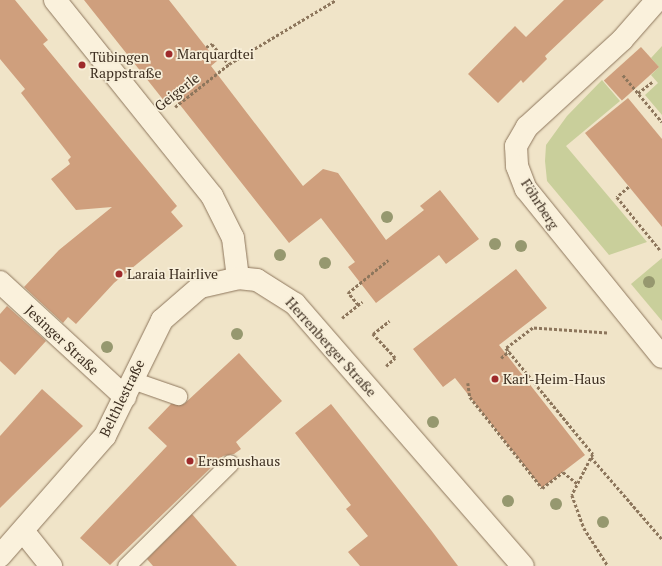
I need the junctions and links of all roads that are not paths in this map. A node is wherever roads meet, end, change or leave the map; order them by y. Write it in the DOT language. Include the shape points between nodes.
graph roads {
  1 [pos="55,0"];
  2 [pos="657,0"];
  3 [pos="238,278"];
  4 [pos="0,282"];
  5 [pos="662,357"];
  6 [pos="128,389"];
  7 [pos="178,396"];
  8 [pos="230,463"];
  9 [pos="12,544"];
  10 [pos="51,566"];
  11 [pos="126,566"];
  12 [pos="523,566"];
  1 -- 3 [label="street" via="212,196 233,238"];
  2 -- 5 [label="street, Föhrberg" via="606,54 527,127 516,146 517,166 526,189 559,234"];
  3 -- 6 [label="street, Belthlestraße" via="200,287 179,302 162,320"];
  3 -- 12 [label="street, Herrenberger Straße" via="258,280 295,304"];
  4 -- 6 [label="street, Jesinger Straße"];
  6 -- 7 [label="lane"];
  6 -- 9 [label="street, Belthlestraße" via="105,436"];
  8 -- 11 [label="lane"];
  9 -- 10 [label="street"];
}
